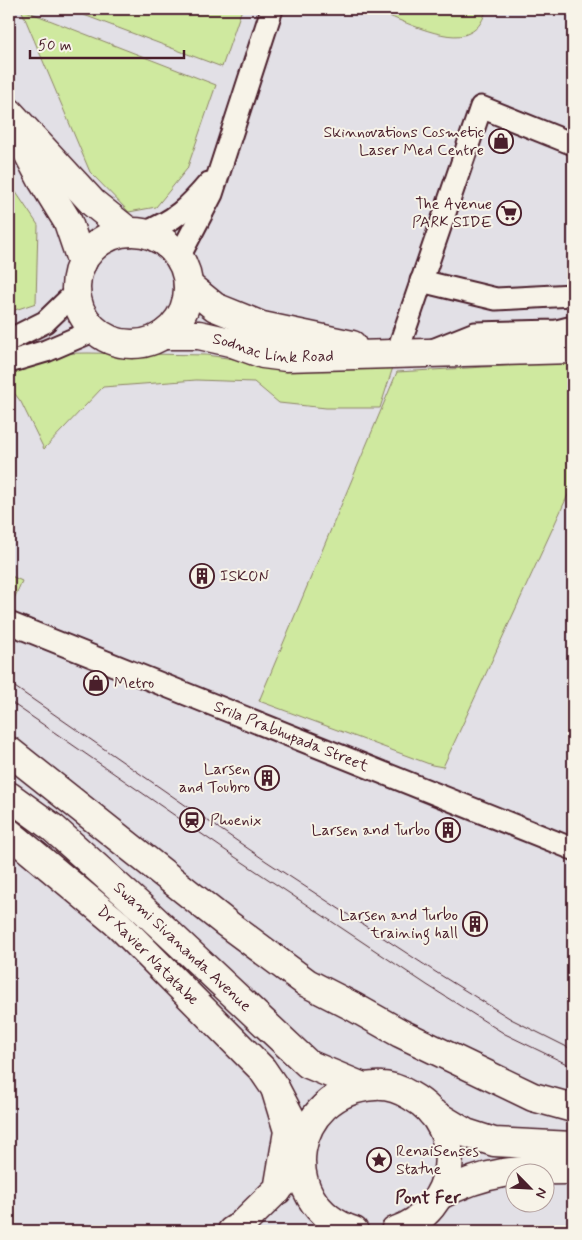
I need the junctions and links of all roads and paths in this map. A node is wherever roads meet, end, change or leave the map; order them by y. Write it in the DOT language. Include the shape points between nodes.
graph roads {
  1 [pos="272,9"];
  2 [pos="9,112"];
  3 [pos="9,118"];
  4 [pos="573,144"];
  5 [pos="219,172"];
  6 [pos="136,233"];
  7 [pos="179,258"];
  8 [pos="82,263"];
  9 [pos="421,281"];
  10 [pos="188,285"];
  11 [pos="76,292"];
  12 [pos="573,295"];
  13 [pos="573,327"];
  14 [pos="95,330"];
  15 [pos="162,335"];
  16 [pos="9,340"];
  17 [pos="573,349"];
  18 [pos="391,353"];
  19 [pos="425,353"];
  20 [pos="9,362"];
  21 [pos="9,623"];
  22 [pos="9,751"];
  23 [pos="9,796"];
  24 [pos="9,833"];
  25 [pos="573,849"];
  26 [pos="363,1087"];
  27 [pos="275,1088"];
  28 [pos="573,1108"];
  29 [pos="431,1112"];
  30 [pos="573,1146"];
  31 [pos="302,1153"];
  32 [pos="573,1170"];
  33 [pos="278,1190"];
  34 [pos="435,1212"];
  35 [pos="232,1231"];
  36 [pos="354,1231"];
  37 [pos="395,1231"];
  1 -- 5 [label="street"];
  2 -- 6 [label="main road" via="92,202"];
  3 -- 8 [label="main road" via="68,222"];
  4 -- 9 [label="street" via="481,107"];
  5 -- 6 [label="street" via="169,223"];
  5 -- 7 [label="street" via="209,201"];
  6 -- 7 [label="main road" via="163,242"];
  6 -- 8 [label="main road" via="114,235 102,241"];
  7 -- 10 [label="main road"];
  8 -- 11 [label="main road"];
  9 -- 12 [label="street" via="496,299"];
  9 -- 18 [label="street"];
  10 -- 15 [label="main road" via="182,314"];
  10 -- 18 [label="main road, Sodnac Link Road" via="215,307 262,326"];
  11 -- 14 [label="main road" via="85,319"];
  11 -- 16 [label="street" via="45,322"];
  13 -- 19 [label="street" via="558,331 475,333"];
  14 -- 15 [label="main road" via="121,343 150,342"];
  14 -- 20 [label="street" via="46,351"];
  15 -- 18 [label="main road, Sodnac Link Road" via="199,335 262,354 286,357"];
  17 -- 19 [label="main road, Sodnac Link Road"];
  18 -- 19 [label="main road, Sodnac Link Road"];
  21 -- 25 [label="street, Srila Prabhupada Street"];
  22 -- 28 [label="main road" via="307,984 533,1097"];
  23 -- 26 [label="main road, Swami Sivananda Avenue" via="53,828 308,1064"];
  24 -- 27 [label="main road, Dr Xavier Natatabe" via="119,925 262,1069"];
  26 -- 29 [label="main road" via="377,1085 401,1090 422,1102"];
  26 -- 31 [label="main road" via="330,1100 313,1118"];
  27 -- 31 [label="main road"];
  27 -- 33 [label="main road" via="288,1131"];
  29 -- 30 [label="main road" via="466,1134 494,1142"];
  29 -- 34 [label="main road" via="447,1142 449,1167"];
  31 -- 33 [label="main road"];
  31 -- 36 [label="main road" via="306,1190 319,1211 339,1226"];
  32 -- 34 [label="main road" via="511,1170 466,1181"];
  33 -- 35 [label="main road"];
  34 -- 37 [label="main road"];
}
